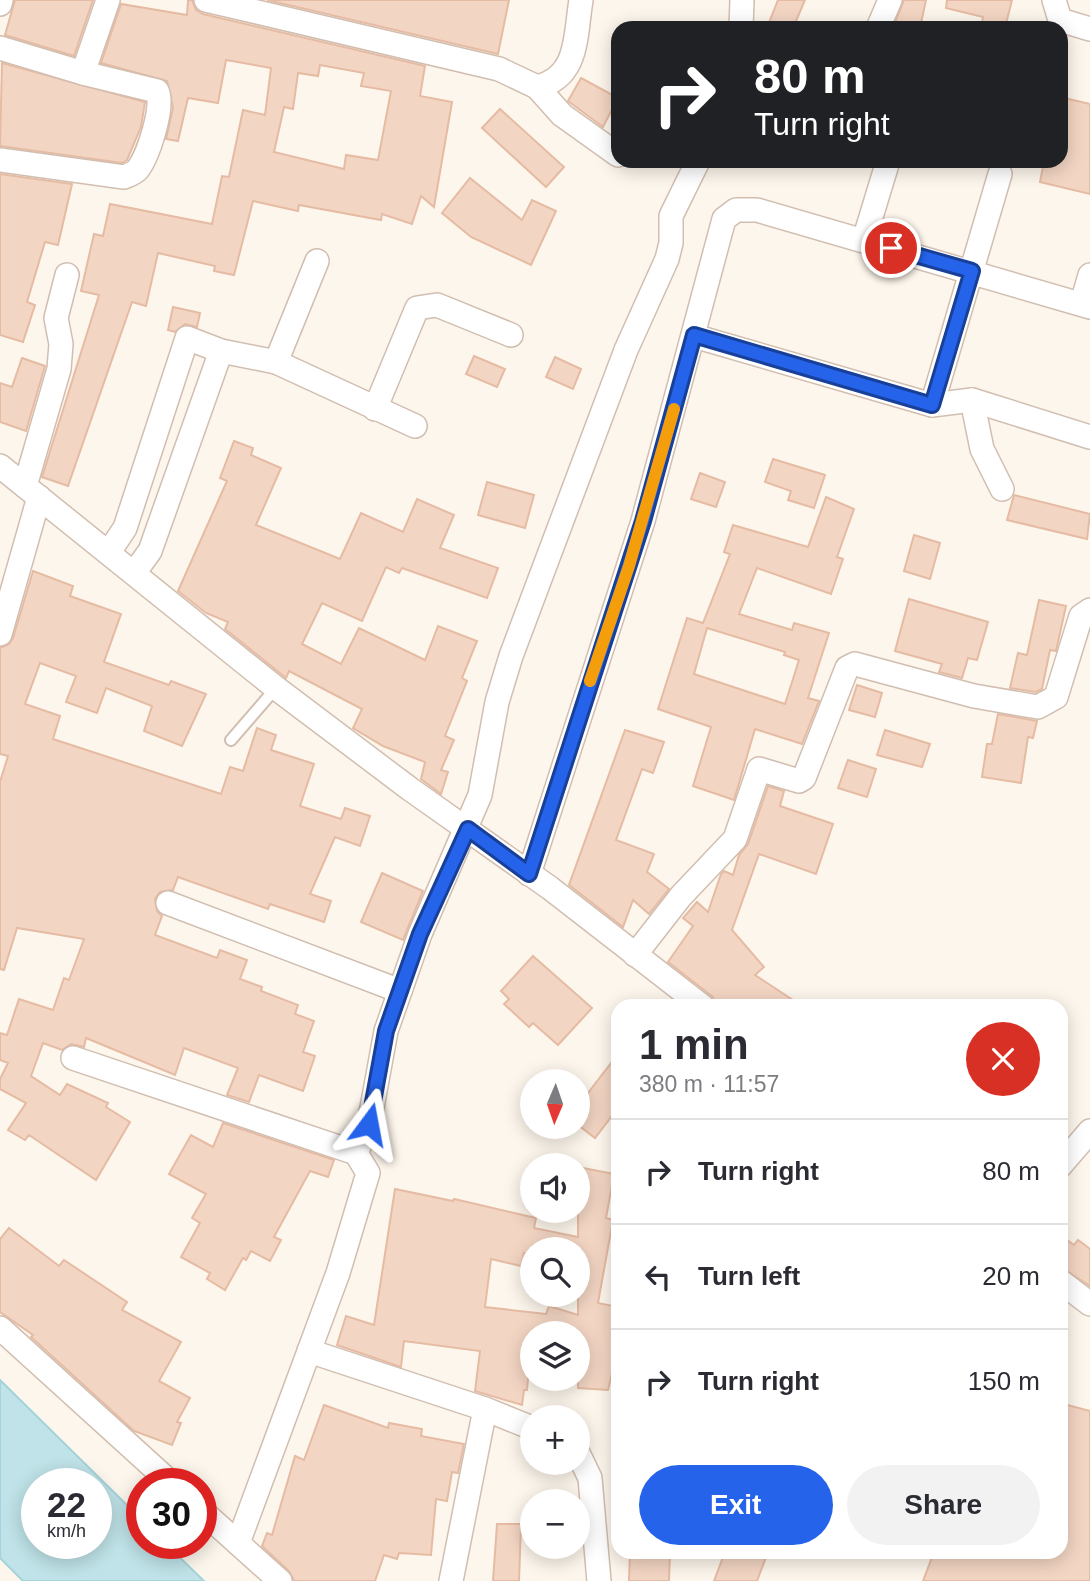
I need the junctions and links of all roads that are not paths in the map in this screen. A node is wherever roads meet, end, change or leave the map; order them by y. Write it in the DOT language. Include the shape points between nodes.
graph roads {
  1 [pos="108,0"];
  2 [pos="206,0"];
  3 [pos="581,0"];
  4 [pos="742,0"];
  5 [pos="890,0"];
  6 [pos="1054,0"];
  7 [pos="741,21"];
  8 [pos="881,21"];
  9 [pos="1063,21"];
  10 [pos="1068,22"];
  11 [pos="1090,29"];
  12 [pos="0,48"];
  13 [pos="83,73"];
  14 [pos="537,87"];
  15 [pos="611,150"];
  16 [pos="0,160"];
  17 [pos="695,168"];
  18 [pos="886,168"];
  19 [pos="1000,174"];
  20 [pos="864,240"];
  21 [pos="317,261"];
  22 [pos="972,271"];
  23 [pos="67,275"];
  24 [pos="1090,275"];
  25 [pos="1086,305"];
  26 [pos="512,335"];
  27 [pos="694,335"];
  28 [pos="221,351"];
  29 [pos="276,362"];
  30 [pos="972,400"];
  31 [pos="932,405"];
  32 [pos="375,409"];
  33 [pos="415,426"];
  34 [pos="1090,437"];
  35 [pos="0,466"];
  36 [pos="1002,489"];
  37 [pos="32,492"];
  38 [pos="109,552"];
  39 [pos="134,573"];
  40 [pos="1090,610"];
  41 [pos="0,634"];
  42 [pos="276,688"];
  43 [pos="231,740"];
  44 [pos="468,829"];
  45 [pos="529,874"];
  46 [pos="168,903"];
  47 [pos="635,956"];
  48 [pos="400,991"];
  49 [pos="693,999"];
  50 [pos="73,1058"];
  51 [pos="1090,1131"];
  52 [pos="356,1153"];
  53 [pos="1068,1157"];
  54 [pos="1068,1287"];
  55 [pos="1090,1304"];
  56 [pos="0,1328"];
  57 [pos="309,1351"];
  58 [pos="485,1409"];
  59 [pos="520,1424"];
  60 [pos="154,1468"];
  61 [pos="589,1475"];
  62 [pos="217,1524"];
  63 [pos="238,1543"];
  64 [pos="280,1581"];
  65 [pos="451,1581"];
  66 [pos="599,1581"];
  1 -- 13 [label="street"];
  2 -- 14 [label="street" via="499,69"];
  3 -- 14 [label="street" via="567,70 559,79"];
  4 -- 7 [label="street"];
  5 -- 8 [label="street"];
  6 -- 9 [label="street"];
  10 -- 11 [label="street"];
  12 -- 13 [label="street"];
  13 -- 16 [label="street" via="157,91 161,102 139,168 124,177"];
  14 -- 15 [label="street" via="562,115"];
  17 -- 44 [label="street" via="671,216 667,259 626,350 512,656 497,702 481,795"];
  18 -- 20 [label="street"];
  19 -- 22 [label="street"];
  20 -- 22 [label="street"];
  20 -- 27 [label="street" via="757,210 736,210 724,219"];
  21 -- 29 [label="street"];
  22 -- 25 [label="street"];
  22 -- 31 [label="street"];
  23 -- 37 [label="street" via="56,318 59,369"];
  24 -- 25 [label="street"];
  26 -- 32 [label="street" via="437,305 416,308"];
  27 -- 31 [label="street"];
  27 -- 45 [label="street" via="643,521"];
  28 -- 29 [label="street"];
  28 -- 38 [label="street" via="187,338 125,528"];
  28 -- 39 [label="street" via="150,551"];
  29 -- 32 [label="street"];
  30 -- 31 [label="street"];
  30 -- 34 [label="street"];
  30 -- 36 [label="street" via="982,449"];
  32 -- 33 [label="street"];
  35 -- 37 [label="street"];
  37 -- 38 [label="street"];
  37 -- 41 [label="street"];
  38 -- 39 [label="street"];
  39 -- 42 [label="street"];
  40 -- 47 [label="street" via="1081,616 1056,697 1038,707 974,696 855,664 847,668 804,778 799,781 759,769 735,839 681,896"];
  42 -- 43 [label="lane"];
  42 -- 44 [label="street"];
  44 -- 45 [label="street"];
  44 -- 48 [label="street" via="420,934"];
  45 -- 47 [label="street"];
  46 -- 48 [label="street"];
  47 -- 49 [label="street"];
  48 -- 52 [label="street" via="386,1031 369,1124"];
  50 -- 52 [label="street"];
  51 -- 53 [label="street"];
  52 -- 57 [label="street" via="368,1173 366,1188"];
  54 -- 55 [label="street"];
  56 -- 60 [label="street"];
  57 -- 58 [label="street"];
  57 -- 63 [label="street"];
  58 -- 59 [label="street"];
  58 -- 65 [label="street"];
  61 -- 66 [label="street"];
  62 -- 63 [label="street"];
  63 -- 64 [label="street"];
}
